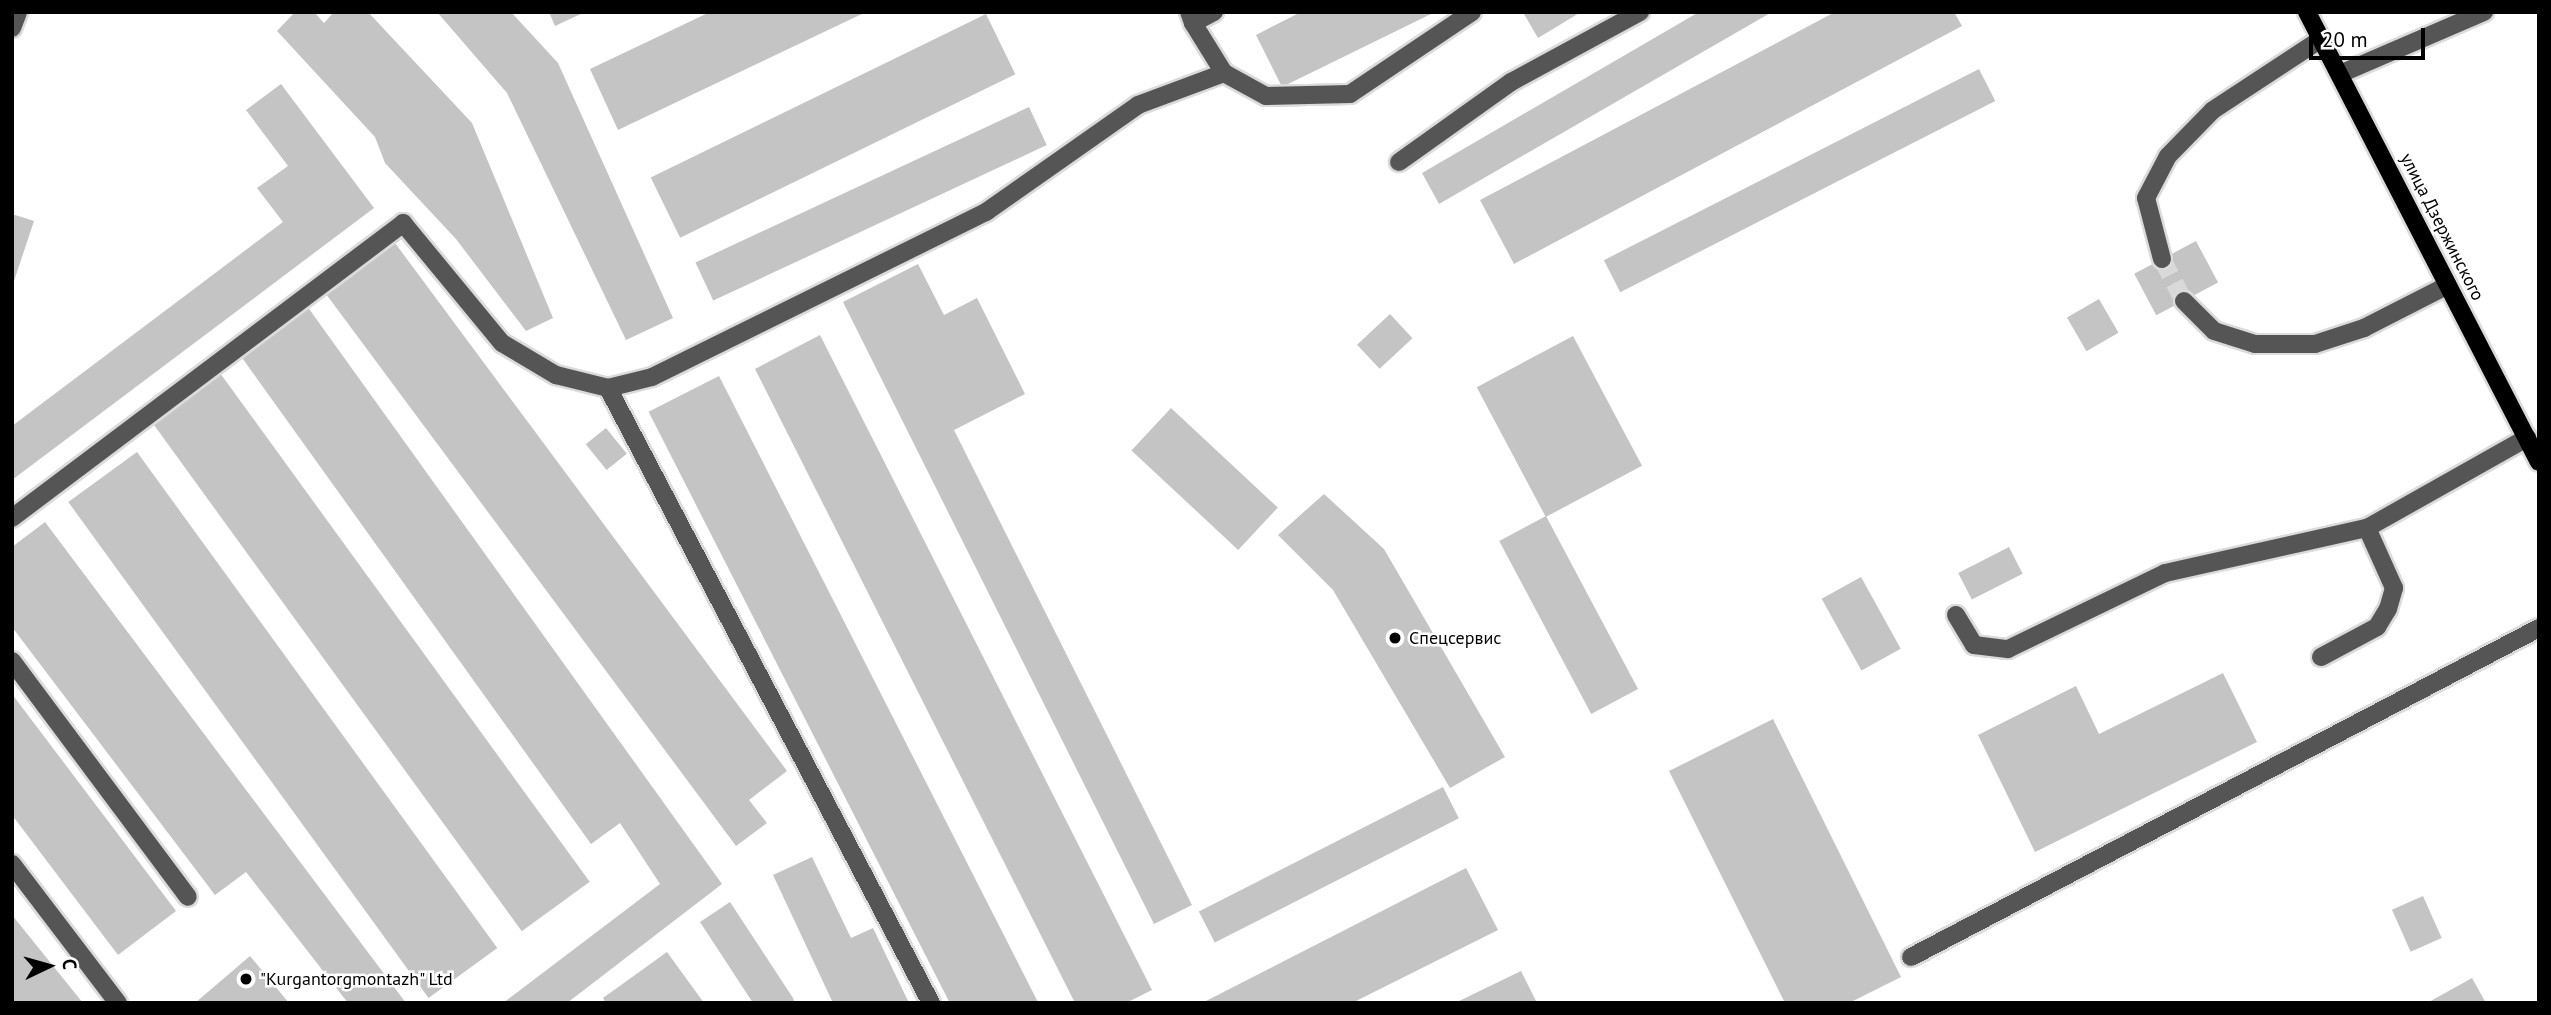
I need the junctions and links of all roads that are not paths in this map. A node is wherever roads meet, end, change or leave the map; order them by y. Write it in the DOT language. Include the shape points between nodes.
graph roads {
  1 [pos="18,12"];
  2 [pos="1214,12"];
  3 [pos="1472,12"];
  4 [pos="1640,12"];
  5 [pos="2307,12"];
  6 [pos="2484,12"];
  7 [pos="1191,18"];
  8 [pos="12,28"];
  9 [pos="2321,39"];
  10 [pos="1224,73"];
  11 [pos="2340,74"];
  12 [pos="1399,162"];
  13 [pos="2162,259"];
  14 [pos="2448,285"];
  15 [pos="2184,301"];
  16 [pos="608,388"];
  17 [pos="2527,438"];
  18 [pos="2539,462"];
  19 [pos="12,518"];
  20 [pos="2367,528"];
  21 [pos="1956,615"];
  22 [pos="2539,628"];
  23 [pos="2321,657"];
  24 [pos="12,661"];
  25 [pos="12,864"];
  26 [pos="188,897"];
  27 [pos="1911,957"];
  28 [pos="118,1003"];
  29 [pos="931,1003"];
  1 -- 8 [label="street"];
  2 -- 7 [label="street"];
  3 -- 10 [label="street" via="1350,94 1266,96"];
  4 -- 12 [label="street" via="1511,82"];
  5 -- 9 [label="main road, улица Дзержинского"];
  6 -- 11 [label="street"];
  7 -- 10 [label="street"];
  9 -- 11 [label="main road, улица Дзержинского"];
  9 -- 13 [label="street" via="2213,110 2168,156 2146,198"];
  10 -- 16 [label="street" via="1138,105 986,212 652,377"];
  11 -- 14 [label="main road, улица Дзержинского"];
  14 -- 15 [label="street" via="2364,328 2315,344 2255,344 2214,331"];
  14 -- 17 [label="main road, улица Дзержинского"];
  16 -- 19 [label="street" via="556,375 502,342 403,223"];
  16 -- 29 [label="street"];
  17 -- 18 [label="main road, улица Дзержинского"];
  17 -- 20 [label="street"];
  20 -- 21 [label="street" via="2165,573 2008,649 1974,645"];
  20 -- 23 [label="street" via="2394,589 2388,609 2377,627"];
  22 -- 27 [label="street"];
  24 -- 26 [label="street"];
  25 -- 28 [label="street"];
}
